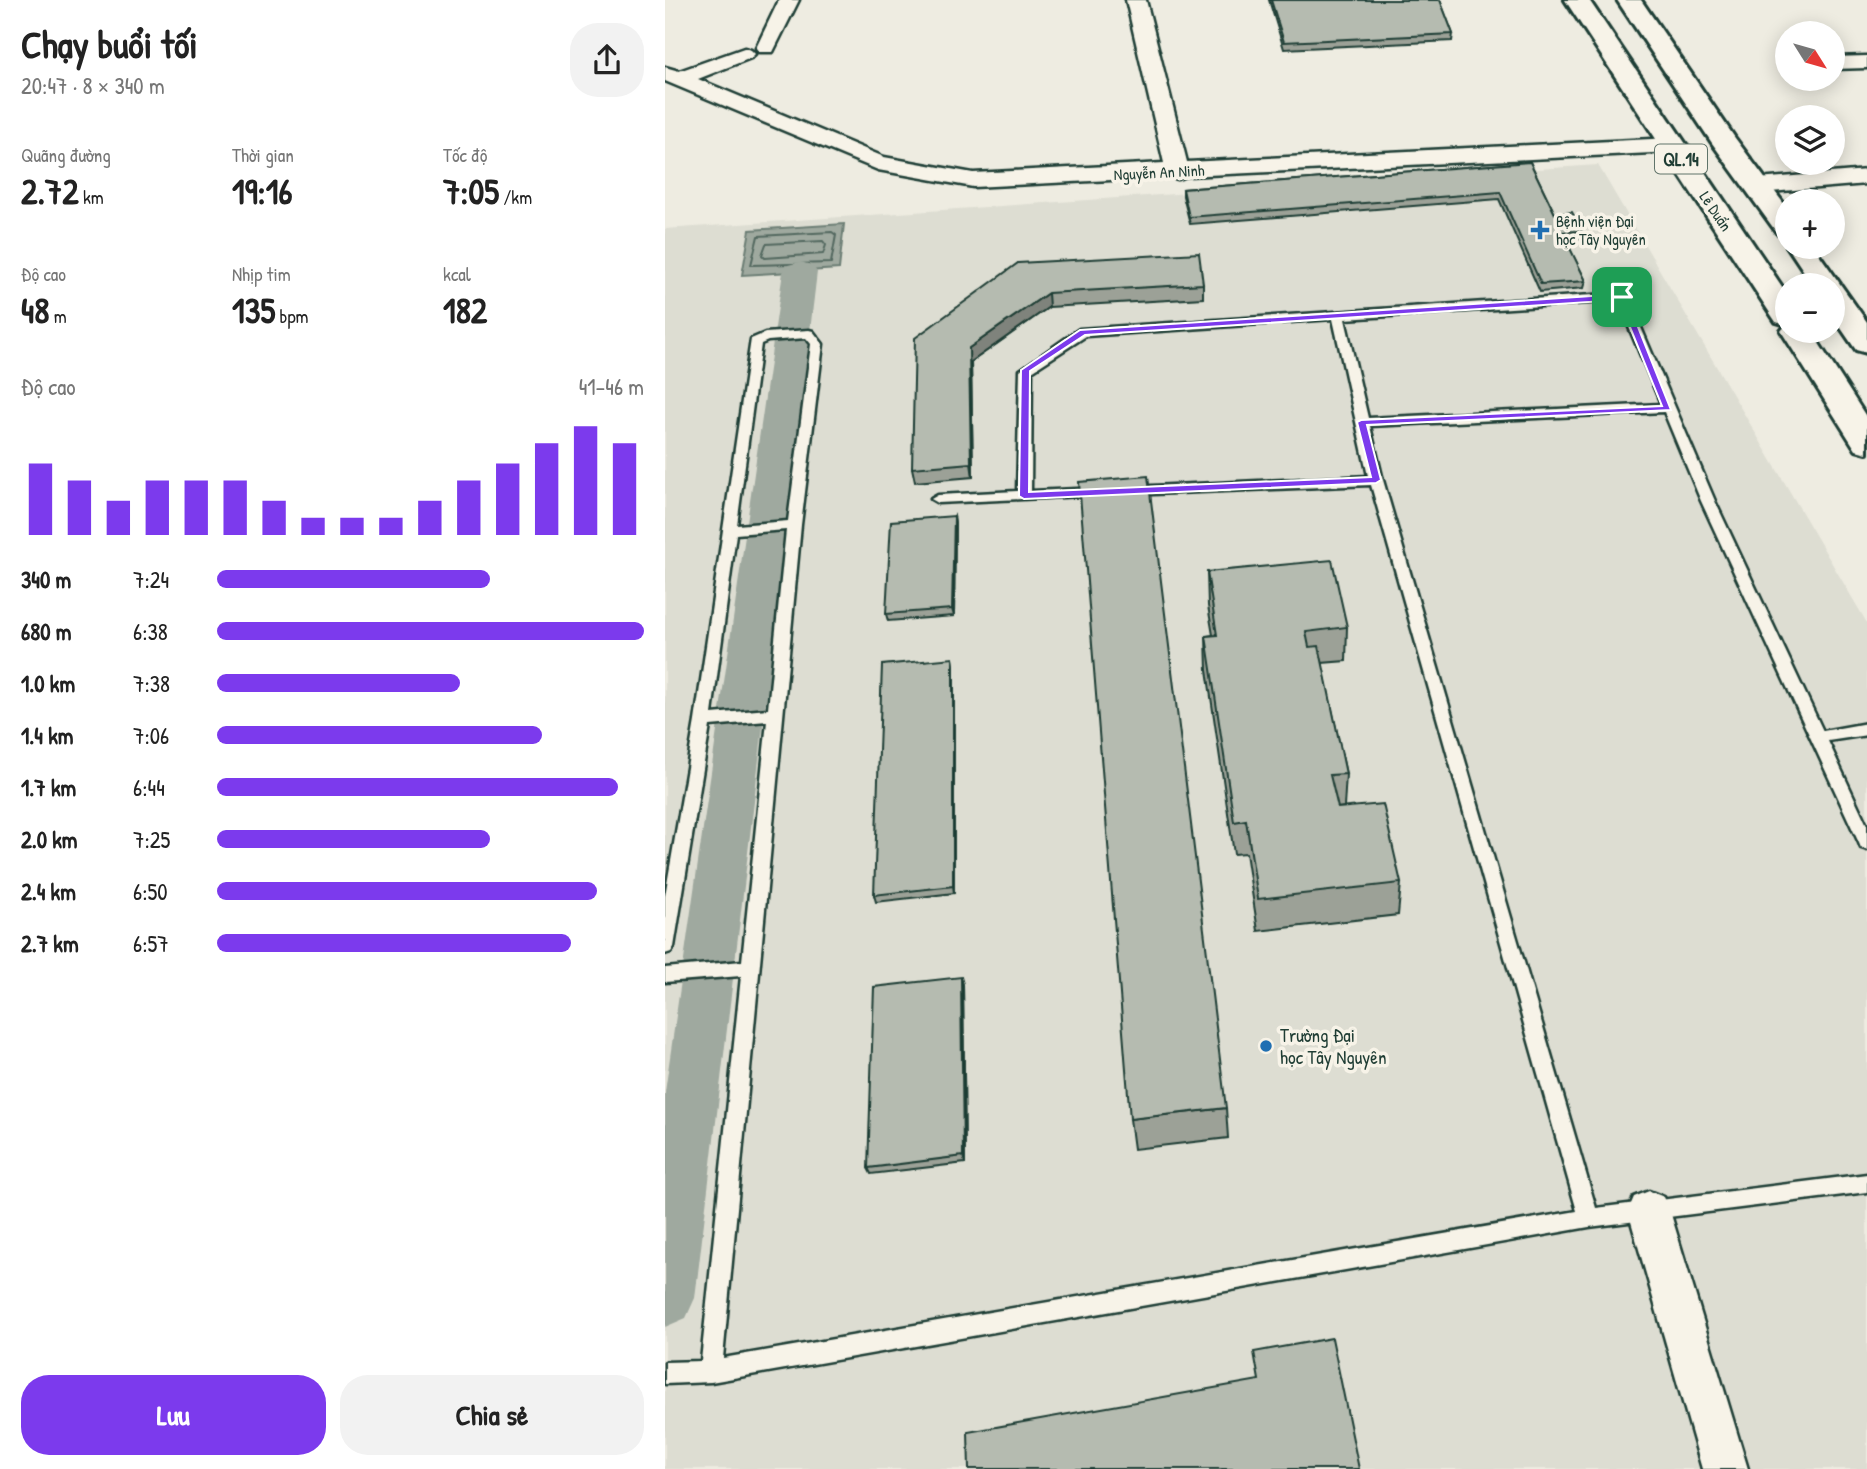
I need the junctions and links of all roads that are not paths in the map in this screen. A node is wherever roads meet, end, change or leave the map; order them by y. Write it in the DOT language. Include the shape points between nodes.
graph roads {
  1 [pos="789,0"];
  2 [pos="1136,0"];
  3 [pos="1577,0"];
  4 [pos="1629,0"];
  5 [pos="767,48"];
  6 [pos="744,54"];
  7 [pos="1867,62"];
  8 [pos="1845,63"];
  9 [pos="672,76"];
  10 [pos="1725,143"];
  11 [pos="1672,145"];
  12 [pos="1178,172"];
  13 [pos="1867,177"];
  14 [pos="1758,186"];
  15 [pos="1775,210"];
  16 [pos="1775,298"];
  17 [pos="1845,312"];
  18 [pos="1338,315"];
  19 [pos="1804,343"];
  20 [pos="1867,344"];
  21 [pos="1668,408"];
  22 [pos="1361,422"];
  23 [pos="1867,443"];
  24 [pos="1376,480"];
  25 [pos="1024,496"];
  26 [pos="938,499"];
  27 [pos="786,525"];
  28 [pos="737,529"];
  29 [pos="775,714"];
  30 [pos="710,719"];
  31 [pos="1867,729"];
  32 [pos="1819,737"];
  33 [pos="1867,843"];
  34 [pos="665,947"];
  35 [pos="740,969"];
  36 [pos="671,974"];
  37 [pos="1867,1183"];
  38 [pos="1649,1211"];
  39 [pos="1589,1218"];
  40 [pos="711,1371"];
  41 [pos="665,1373"];
  42 [pos="1725,1469"];
  1 -- 5 [label="street"];
  2 -- 12 [label="street"];
  3 -- 11 [label="main road, Lê Duẩn / QL.14"];
  4 -- 10 [label="main road, QL.14"];
  6 -- 9 [label="street"];
  7 -- 8 [label="street"];
  9 -- 12 [label="street, Nguyễn An Ninh" via="878,163 972,180"];
  10 -- 11 [label="main road"];
  10 -- 14 [label="main road, QL.14"];
  11 -- 12 [label="street, Nguyễn An Ninh"];
  11 -- 16 [label="main road, Lê Duẩn / QL.14"];
  13 -- 14 [label="street"];
  14 -- 15 [label="main road, QL.14"];
  17 -- 20 [label="main road"];
  18 -- 21 [label="lane" via="1622,297"];
  18 -- 22 [label="lane"];
  18 -- 25 [label="lane" via="1083,332 1026,370"];
  19 -- 23 [label="main road"];
  21 -- 22 [label="lane"];
  21 -- 32 [label="lane"];
  22 -- 24 [label="lane"];
  24 -- 25 [label="lane"];
  24 -- 39 [label="lane"];
  25 -- 26 [label="lane"];
  27 -- 28 [label="lane"];
  27 -- 28 [label="lane" via="817,344 809,334 755,342"];
  27 -- 29 [label="lane"];
  28 -- 30 [label="lane"];
  29 -- 30 [label="lane"];
  29 -- 35 [label="lane"];
  30 -- 34 [label="lane"];
  31 -- 32 [label="lane"];
  32 -- 33 [label="lane"];
  35 -- 36 [label="lane"];
  35 -- 40 [label="lane"];
  37 -- 38 [label="lane"];
  38 -- 39 [label="lane"];
  38 -- 42 [label="street"];
  39 -- 40 [label="lane"];
  40 -- 41 [label="lane"];
}
